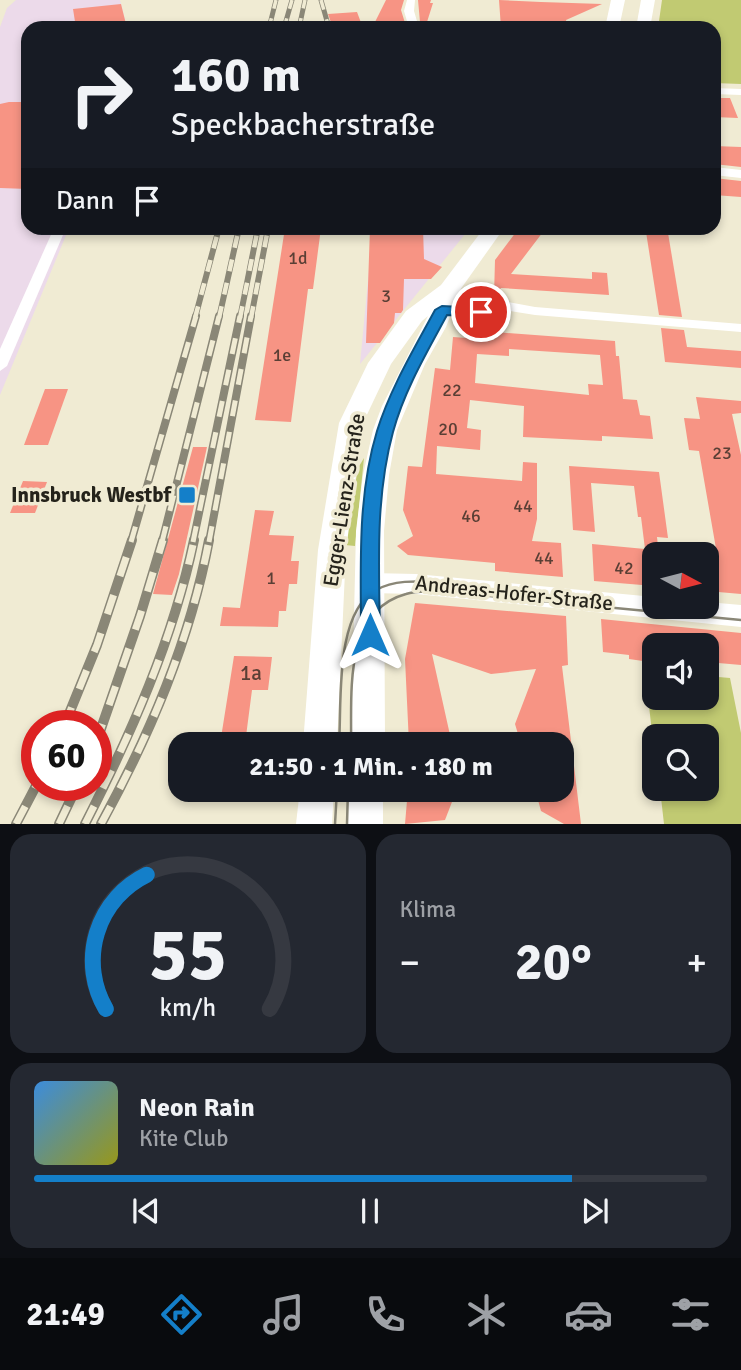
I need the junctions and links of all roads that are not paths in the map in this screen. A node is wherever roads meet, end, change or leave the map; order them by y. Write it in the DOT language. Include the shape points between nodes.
graph roads {
  1 [pos="411,0"];
  2 [pos="618,0"];
  3 [pos="633,0"];
  4 [pos="648,0"];
  5 [pos="412,21"];
  6 [pos="614,21"];
  7 [pos="629,21"];
  8 [pos="644,21"];
  9 [pos="721,91"];
  10 [pos="741,92"];
  11 [pos="721,173"];
  12 [pos="741,174"];
  13 [pos="57,235"];
  14 [pos="490,235"];
  15 [pos="446,300"];
  16 [pos="535,311"];
  17 [pos="741,328"];
  18 [pos="0,366"];
  19 [pos="368,386"];
  20 [pos="394,406"];
  21 [pos="370,583"];
  22 [pos="329,587"];
  23 [pos="741,616"];
  24 [pos="321,732"];
  25 [pos="368,732"];
  26 [pos="316,802"];
  27 [pos="366,802"];
  28 [pos="314,824"];
  29 [pos="365,824"];
  1 -- 5 [label="street"];
  2 -- 6 [label="main road"];
  3 -- 7 [label="main road"];
  4 -- 8 [label="main road"];
  9 -- 10 [label="street"];
  11 -- 12 [label="street"];
  13 -- 18 [label="street"];
  14 -- 15 [label="main road, Egger-Lienz-Straße"];
  15 -- 16 [label="street"];
  15 -- 16 [label="street"];
  15 -- 19 [label="main road, Egger-Lienz-Straße" via="414,316"];
  15 -- 20 [label="main road, Egger-Lienz-Straße"];
  16 -- 17 [label="street"];
  19 -- 20 [label="main road" via="389,390"];
  19 -- 22 [label="main road, Egger-Lienz-Straße" via="351,423"];
  20 -- 21 [label="main road, Egger-Lienz-Straße" via="372,501"];
  21 -- 22 [label="main road"];
  21 -- 23 [label="street, Andreas-Hofer-Straße"];
  21 -- 25 [label="main road, Egger-Lienz-Straße"];
  22 -- 24 [label="main road, Egger-Lienz-Straße"];
  26 -- 28 [label="main road"];
  27 -- 29 [label="main road"];
}
